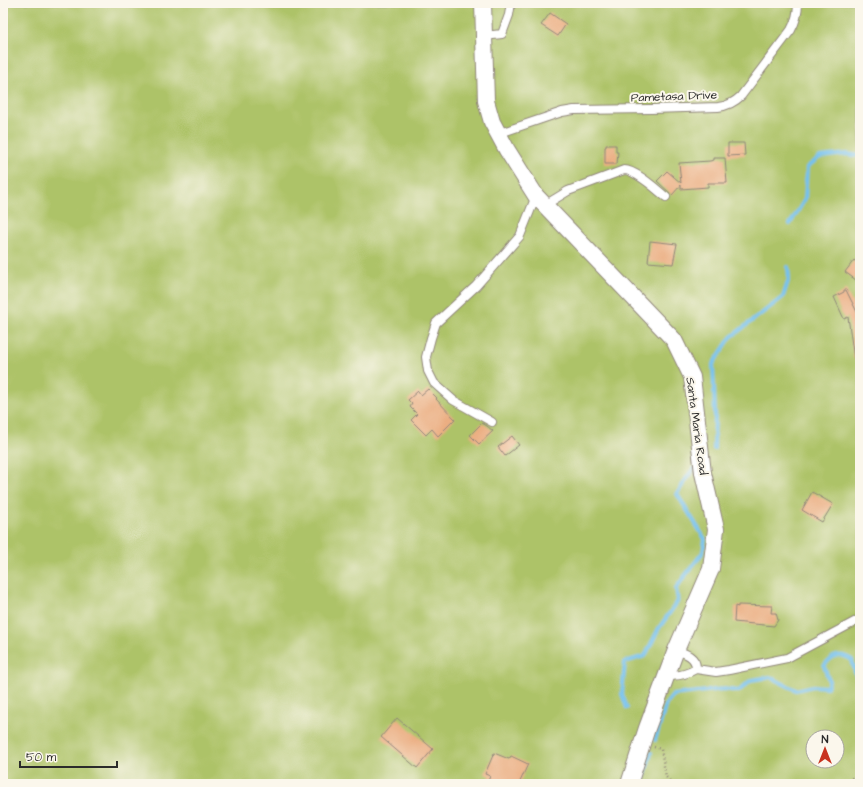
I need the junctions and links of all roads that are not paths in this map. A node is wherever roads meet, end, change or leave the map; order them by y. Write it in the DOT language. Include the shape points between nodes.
graph roads {
  1 [pos="483,3"];
  2 [pos="511,3"];
  3 [pos="798,3"];
  4 [pos="484,36"];
  5 [pos="497,134"];
  6 [pos="666,197"];
  7 [pos="541,200"];
  8 [pos="492,422"];
  9 [pos="860,618"];
  10 [pos="676,650"];
  11 [pos="696,669"];
  12 [pos="667,675"];
  13 [pos="629,784"];
  1 -- 4 [label="street, Santa Maria Road"];
  2 -- 4 [label="lane" via="502,34"];
  3 -- 5 [label="lane, Pametasa Drive" via="796,21 791,30 737,101 731,104 718,107 574,110"];
  4 -- 5 [label="street, Santa Maria Road" via="486,101"];
  5 -- 7 [label="street, Santa Maria Road"];
  6 -- 7 [label="lane" via="636,174 624,170"];
  7 -- 8 [label="lane" via="520,236 476,286 436,323 426,357 428,371 434,383 452,400"];
  7 -- 10 [label="street, Santa Maria Road" via="674,340 692,377 703,473 716,529 711,569"];
  9 -- 11 [label="lane" via="787,658 716,672"];
  10 -- 11 [label="lane" via="687,653 695,661"];
  10 -- 12 [label="street, Santa Maria Road"];
  11 -- 12 [label="lane" via="678,676"];
  12 -- 13 [label="street, Santa Maria Road"];
}
